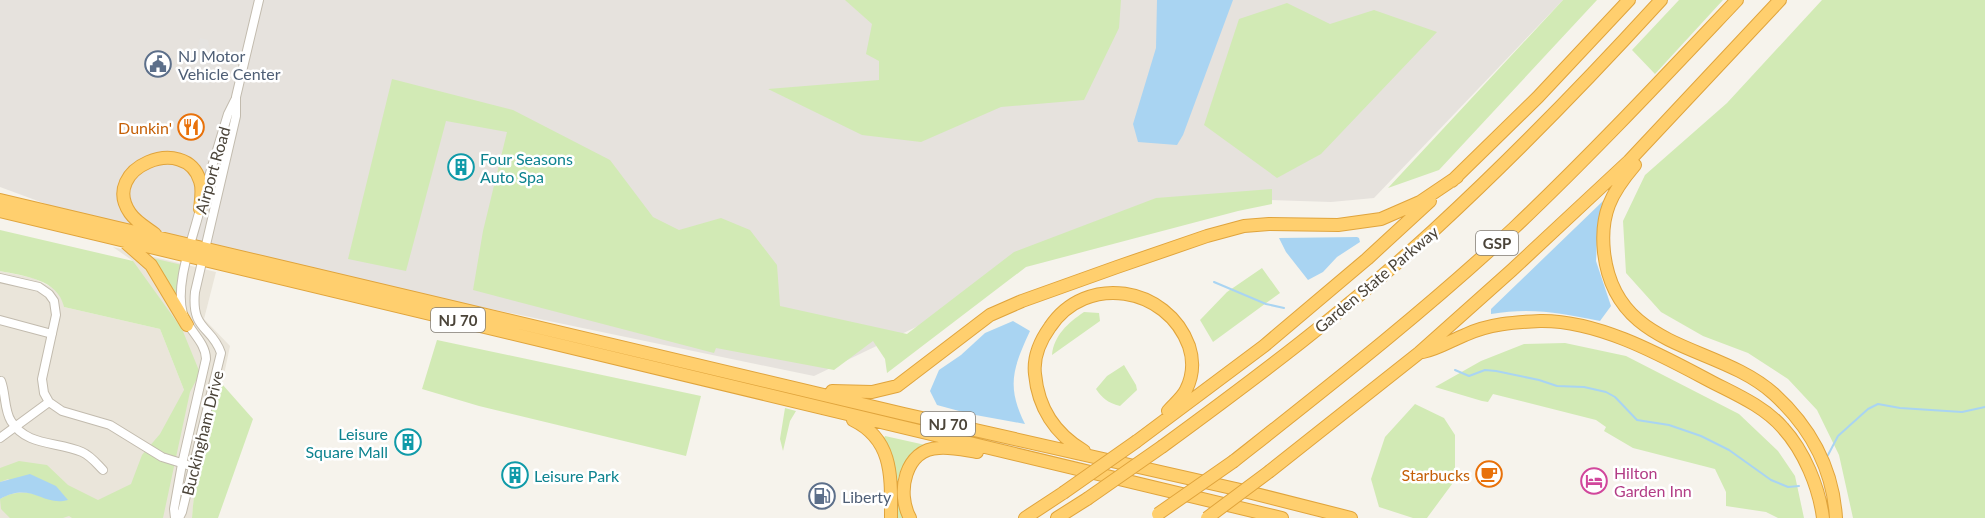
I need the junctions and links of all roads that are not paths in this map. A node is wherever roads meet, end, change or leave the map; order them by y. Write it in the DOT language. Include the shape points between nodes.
graph roads {
  1 [pos="259,0"];
  2 [pos="1629,0"];
  3 [pos="1661,0"];
  4 [pos="1737,0"];
  5 [pos="1780,0"];
  6 [pos="236,97"];
  7 [pos="1683,106"];
  8 [pos="1457,177"];
  9 [pos="0,200"];
  10 [pos="201,209"];
  11 [pos="0,211"];
  12 [pos="161,238"];
  13 [pos="122,240"];
  14 [pos="190,251"];
  15 [pos="204,254"];
  16 [pos="0,278"];
  17 [pos="0,321"];
  18 [pos="187,325"];
  19 [pos="52,334"];
  20 [pos="1419,353"];
  21 [pos="2,381"];
  22 [pos="805,390"];
  23 [pos="49,402"];
  24 [pos="836,411"];
  25 [pos="1157,426"];
  26 [pos="16,427"];
  27 [pos="0,438"];
  28 [pos="995,449"];
  29 [pos="1092,456"];
  30 [pos="182,465"];
  31 [pos="194,467"];
  32 [pos="103,470"];
  33 [pos="1243,509"];
  34 [pos="1155,516"];
  35 [pos="177,518"];
  36 [pos="891,518"];
  37 [pos="910,518"];
  38 [pos="1025,518"];
  39 [pos="1058,518"];
  40 [pos="1207,518"];
  41 [pos="1260,518"];
  42 [pos="1282,518"];
  43 [pos="1351,518"];
  44 [pos="1823,518"];
  45 [pos="1836,518"];
  1 -- 6 [label="street, Airport Road"];
  2 -- 8 [label="highway"];
  3 -- 39 [label="highway, Garden State Parkway, bridge" via="1510,159 1329,320 1233,395"];
  4 -- 34 [label="highway, GSP, bridge" via="1616,128 1505,236 1382,343 1234,461"];
  5 -- 7 [label="highway"];
  6 -- 10 [label="street, Airport Road" via="210,168"];
  6 -- 15 [label="street, Airport Road" via="236,116"];
  7 -- 20 [label="highway" via="1579,208"];
  7 -- 45 [label="highway" via="1613,193 1603,237 1609,275 1623,303 1648,327 1754,381 1795,416 1824,465"];
  8 -- 22 [label="highway" via="1419,202 1382,219 1338,225 1244,226 1022,300 980,322 897,386 872,392"];
  8 -- 25 [label="highway" via="1280,333"];
  9 -- 12 [label="highway, NJ 70"];
  10 -- 12 [label="highway" via="201,182 190,165 168,158 155,159 137,168 127,180 124,201 134,218"];
  10 -- 14 [label="street, Airport Road"];
  11 -- 13 [label="highway, NJ 70"];
  12 -- 14 [label="highway, NJ 70"];
  13 -- 14 [label="highway, NJ 70"];
  13 -- 18 [label="highway" via="151,265"];
  14 -- 15 [label="highway, NJ 70"];
  14 -- 18 [label="street, Buckingham Drive" via="181,299"];
  15 -- 22 [label="highway, NJ 70"];
  15 -- 24 [label="highway, NJ 70"];
  15 -- 31 [label="street, Buckingham Drive" via="195,291 196,315 221,353"];
  16 -- 19 [label="street" via="39,287 52,297 57,310"];
  17 -- 19 [label="street"];
  18 -- 30 [label="street, Buckingham Drive" via="205,349 206,359"];
  19 -- 23 [label="street" via="42,379"];
  20 -- 40 [label="highway, bridge"];
  20 -- 44 [label="highway" via="1491,326 1543,321 1603,332 1661,355 1750,401 1783,428 1816,486"];
  21 -- 26 [label="street" via="7,414"];
  22 -- 29 [label="highway, NJ 70"];
  23 -- 26 [label="street"];
  23 -- 30 [label="street" via="62,411 110,425"];
  24 -- 28 [label="highway, NJ 70"];
  24 -- 36 [label="highway" via="868,429 886,451"];
  25 -- 29 [label="highway" via="1186,391 1191,377 1191,353 1186,338 1169,314 1148,300 1116,293 1086,298 1055,320 1042,339 1034,368 1044,411 1062,434"];
  25 -- 38 [label="highway, bridge"];
  26 -- 27 [label="street"];
  26 -- 32 [label="street" via="27,438 80,451"];
  28 -- 33 [label="highway, NJ 70"];
  28 -- 37 [label="highway" via="980,452 938,448 918,456 904,484 904,504"];
  29 -- 43 [label="highway, NJ 70"];
  30 -- 31 [label="street"];
  30 -- 35 [label="street, Buckingham Drive" via="174,509"];
  31 -- 35 [label="street, Buckingham Drive"];
  33 -- 41 [label="highway"];
  33 -- 42 [label="highway, NJ 70"];
}
